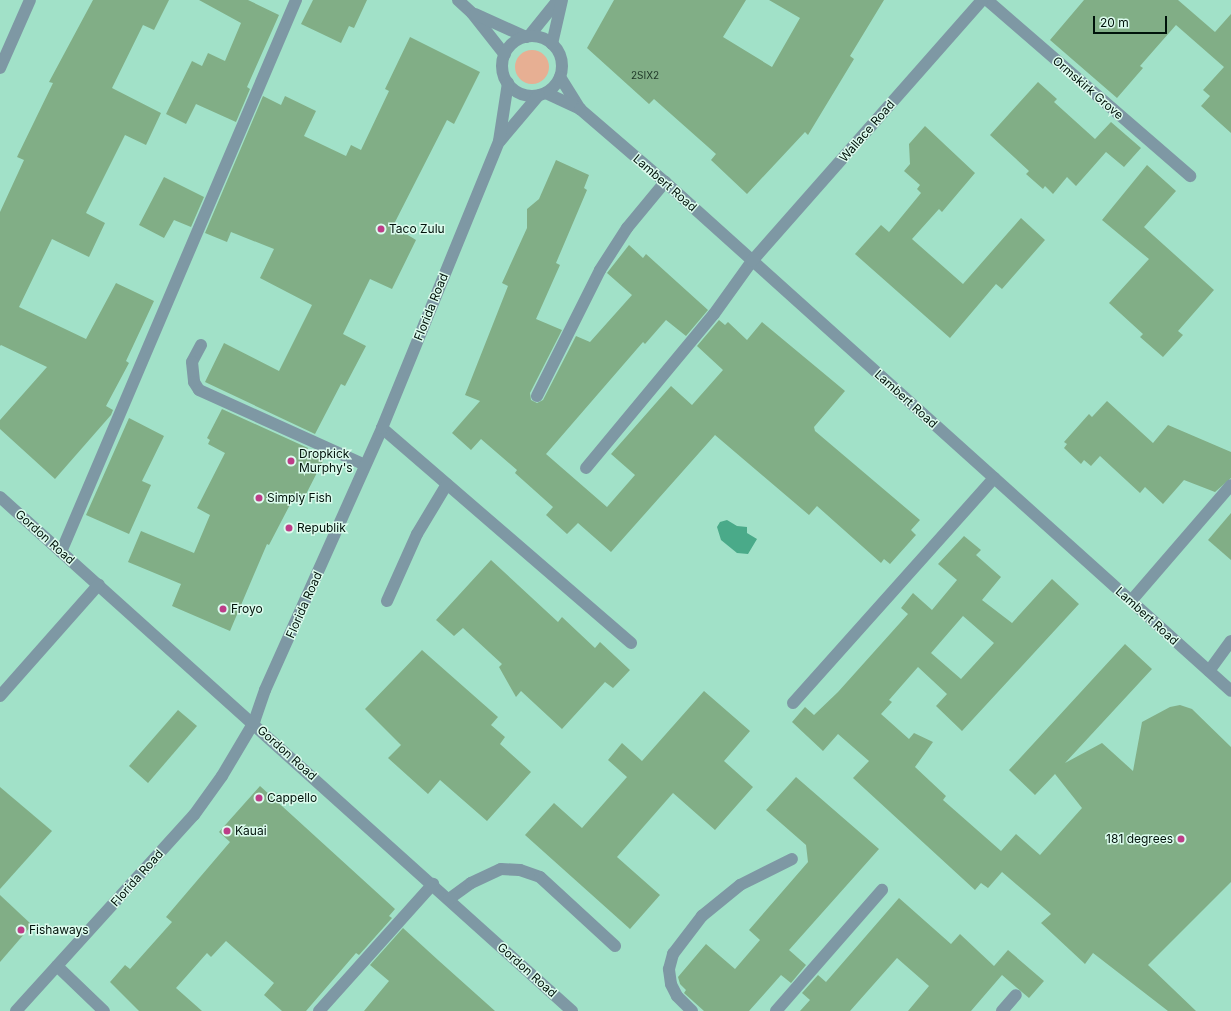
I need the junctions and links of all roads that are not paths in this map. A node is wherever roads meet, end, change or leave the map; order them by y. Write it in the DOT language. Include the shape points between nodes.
graph roads {
  1 [pos="30,0"];
  2 [pos="296,0"];
  3 [pos="458,0"];
  4 [pos="558,0"];
  5 [pos="562,0"];
  6 [pos="982,0"];
  7 [pos="986,0"];
  8 [pos="472,13"];
  9 [pos="527,36"];
  10 [pos="552,44"];
  11 [pos="505,55"];
  12 [pos="1,64"];
  13 [pos="560,77"];
  14 [pos="508,82"];
  15 [pos="543,94"];
  16 [pos="580,109"];
  17 [pos="500,141"];
  18 [pos="1190,176"];
  19 [pos="665,182"];
  20 [pos="752,261"];
  21 [pos="201,345"];
  22 [pos="537,396"];
  23 [pos="382,428"];
  24 [pos="365,465"];
  25 [pos="586,468"];
  26 [pos="994,478"];
  27 [pos="447,484"];
  28 [pos="1231,485"];
  29 [pos="0,497"];
  30 [pos="61,552"];
  31 [pos="99,584"];
  32 [pos="387,601"];
  33 [pos="1131,601"];
  34 [pos="1231,641"];
  35 [pos="631,643"];
  36 [pos="1209,671"];
  37 [pos="1231,691"];
  38 [pos="0,696"];
  39 [pos="793,703"];
  40 [pos="254,722"];
  41 [pos="792,859"];
  42 [pos="433,884"];
  43 [pos="882,890"];
  44 [pos="449,900"];
  45 [pos="615,946"];
  46 [pos="57,966"];
  47 [pos="1016,995"];
  48 [pos="16,1011"];
  49 [pos="104,1011"];
  50 [pos="319,1011"];
  51 [pos="572,1011"];
  52 [pos="692,1011"];
  53 [pos="776,1011"];
  54 [pos="1002,1011"];
  1 -- 12 [label="street"];
  2 -- 30 [label="street"];
  3 -- 8 [label="street"];
  4 -- 9 [label="street"];
  5 -- 10 [label="street"];
  6 -- 20 [label="street, Wallace Road"];
  7 -- 18 [label="street, Ormskirk Grove"];
  8 -- 9 [label="street"];
  8 -- 11 [label="street"];
  9 -- 10 [label="street" via="540,37"];
  9 -- 11 [label="street" via="513,43"];
  10 -- 13 [label="street" via="560,56"];
  11 -- 14 [label="street" via="503,69"];
  13 -- 15 [label="street"];
  13 -- 16 [label="street, Lambert Road"];
  14 -- 15 [label="street" via="525,95"];
  14 -- 17 [label="street, Florida Road"];
  15 -- 16 [label="street, Lambert Road"];
  15 -- 17 [label="street, Florida Road"];
  16 -- 19 [label="street, Lambert Road"];
  17 -- 23 [label="street, Florida Road"];
  19 -- 20 [label="street, Lambert Road"];
  19 -- 22 [label="street" via="627,228 600,270"];
  20 -- 25 [label="street, Wallace Road" via="714,314"];
  20 -- 26 [label="street, Lambert Road"];
  21 -- 24 [label="street" via="192,362 194,382 199,390"];
  23 -- 24 [label="street, Florida Road"];
  23 -- 27 [label="street"];
  24 -- 40 [label="street, Florida Road" via="265,690"];
  26 -- 33 [label="street, Lambert Road"];
  26 -- 39 [label="street"];
  27 -- 32 [label="street" via="410,547"];
  27 -- 35 [label="street"];
  28 -- 33 [label="street"];
  29 -- 30 [label="street, Gordon Road"];
  30 -- 31 [label="street, Gordon Road"];
  31 -- 38 [label="street"];
  31 -- 40 [label="street, Gordon Road"];
  33 -- 36 [label="street, Lambert Road"];
  34 -- 36 [label="street"];
  36 -- 37 [label="street, Lambert Road"];
  40 -- 42 [label="street, Gordon Road"];
  40 -- 46 [label="street, Florida Road" via="222,776 194,815"];
  41 -- 52 [label="street" via="740,885 702,916 673,954 669,969 671,984"];
  42 -- 44 [label="street, Gordon Road"];
  42 -- 50 [label="street"];
  43 -- 53 [label="street"];
  44 -- 45 [label="street" via="471,883 501,869 520,870 540,877"];
  44 -- 51 [label="street, Gordon Road"];
  46 -- 48 [label="street, Florida Road"];
  46 -- 49 [label="street"];
  47 -- 54 [label="street"];
}
